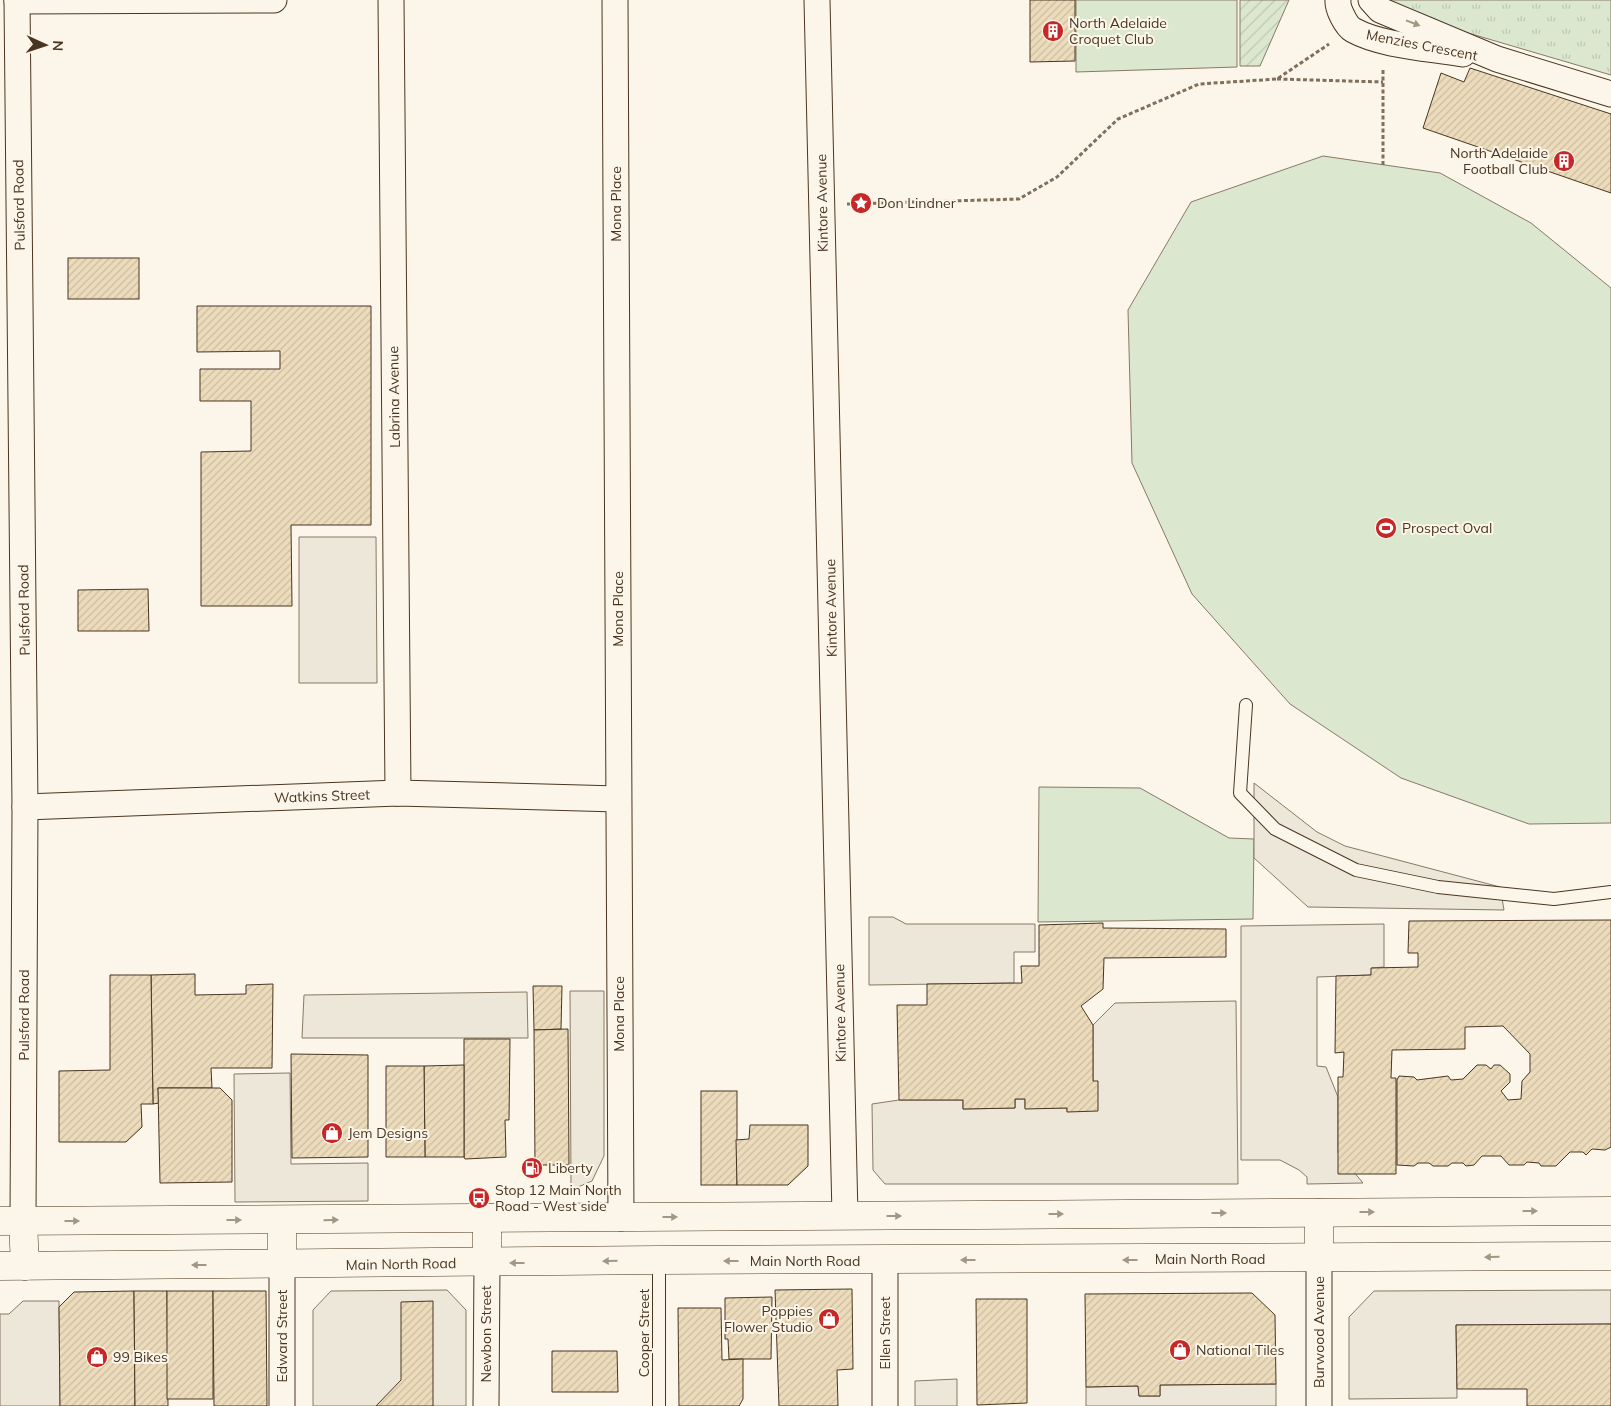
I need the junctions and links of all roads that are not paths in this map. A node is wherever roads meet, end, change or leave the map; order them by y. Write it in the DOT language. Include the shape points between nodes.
graph roads {
  1 [pos="18,0"];
  2 [pos="274,0"];
  3 [pos="390,0"];
  4 [pos="615,0"];
  5 [pos="817,0"];
  6 [pos="1338,0"];
  7 [pos="1371,0"];
  8 [pos="1497,59"];
  9 [pos="1611,94"];
  10 [pos="1246,705"];
  11 [pos="398,793"];
  12 [pos="618,800"];
  13 [pos="26,807"];
  14 [pos="1611,892"];
  15 [pos="1611,1211"];
  16 [pos="1318,1212"];
  17 [pos="845,1216"];
  18 [pos="487,1218"];
  19 [pos="621,1218"];
  20 [pos="282,1220"];
  21 [pos="11,1221"];
  22 [pos="1611,1256"];
  23 [pos="1319,1259"];
  24 [pos="659,1260"];
  25 [pos="885,1261"];
  26 [pos="487,1263"];
  27 [pos="282,1265"];
  28 [pos="12,1266"];
  29 [pos="282,1406"];
  30 [pos="486,1406"];
  31 [pos="659,1406"];
  32 [pos="884,1406"];
  33 [pos="1318,1406"];
  1 -- 2 [label="street"];
  1 -- 13 [label="street, Pulsford Road"];
  3 -- 11 [label="street, Labrina Avenue"];
  4 -- 12 [label="street, Mona Place"];
  5 -- 17 [label="street, Kintore Avenue"];
  6 -- 8 [label="street, Menzies Crescent" via="1337,5 1350,29 1384,41"];
  7 -- 8 [label="street, Menzies Crescent, one-way" via="1380,10"];
  8 -- 9 [label="street, Menzies Crescent"];
  10 -- 14 [label="lane" via="1240,793 1275,829 1356,870 1438,887 1554,899"];
  11 -- 12 [label="street, Watkins Street"];
  11 -- 13 [label="street, Watkins Street"];
  12 -- 19 [label="street, Mona Place"];
  13 -- 21 [label="street, Pulsford Road"];
  16 -- 15 [label="highway, one-way"];
  17 -- 16 [label="highway, one-way"];
  16 -- 23 [label="highway"];
  19 -- 17 [label="highway, one-way"];
  18 -- 19 [label="highway"];
  20 -- 18 [label="highway, one-way"];
  18 -- 26 [label="highway"];
  21 -- 20 [label="highway, one-way"];
  20 -- 27 [label="highway"];
  21 -- 28 [label="highway"];
  22 -- 23 [label="highway, Main North Road, one-way"];
  23 -- 25 [label="highway, Main North Road, one-way"];
  23 -- 33 [label="street, Burwood Avenue"];
  25 -- 24 [label="highway, Main North Road, one-way"];
  24 -- 26 [label="highway, Main North Road, one-way"];
  24 -- 31 [label="lane, Cooper Street"];
  25 -- 32 [label="street, Ellen Street"];
  26 -- 27 [label="highway, Main North Road"];
  26 -- 30 [label="street, Newbon Street"];
  27 -- 28 [label="highway, Main North Road, one-way"];
  27 -- 29 [label="street, Edward Street"];
}
